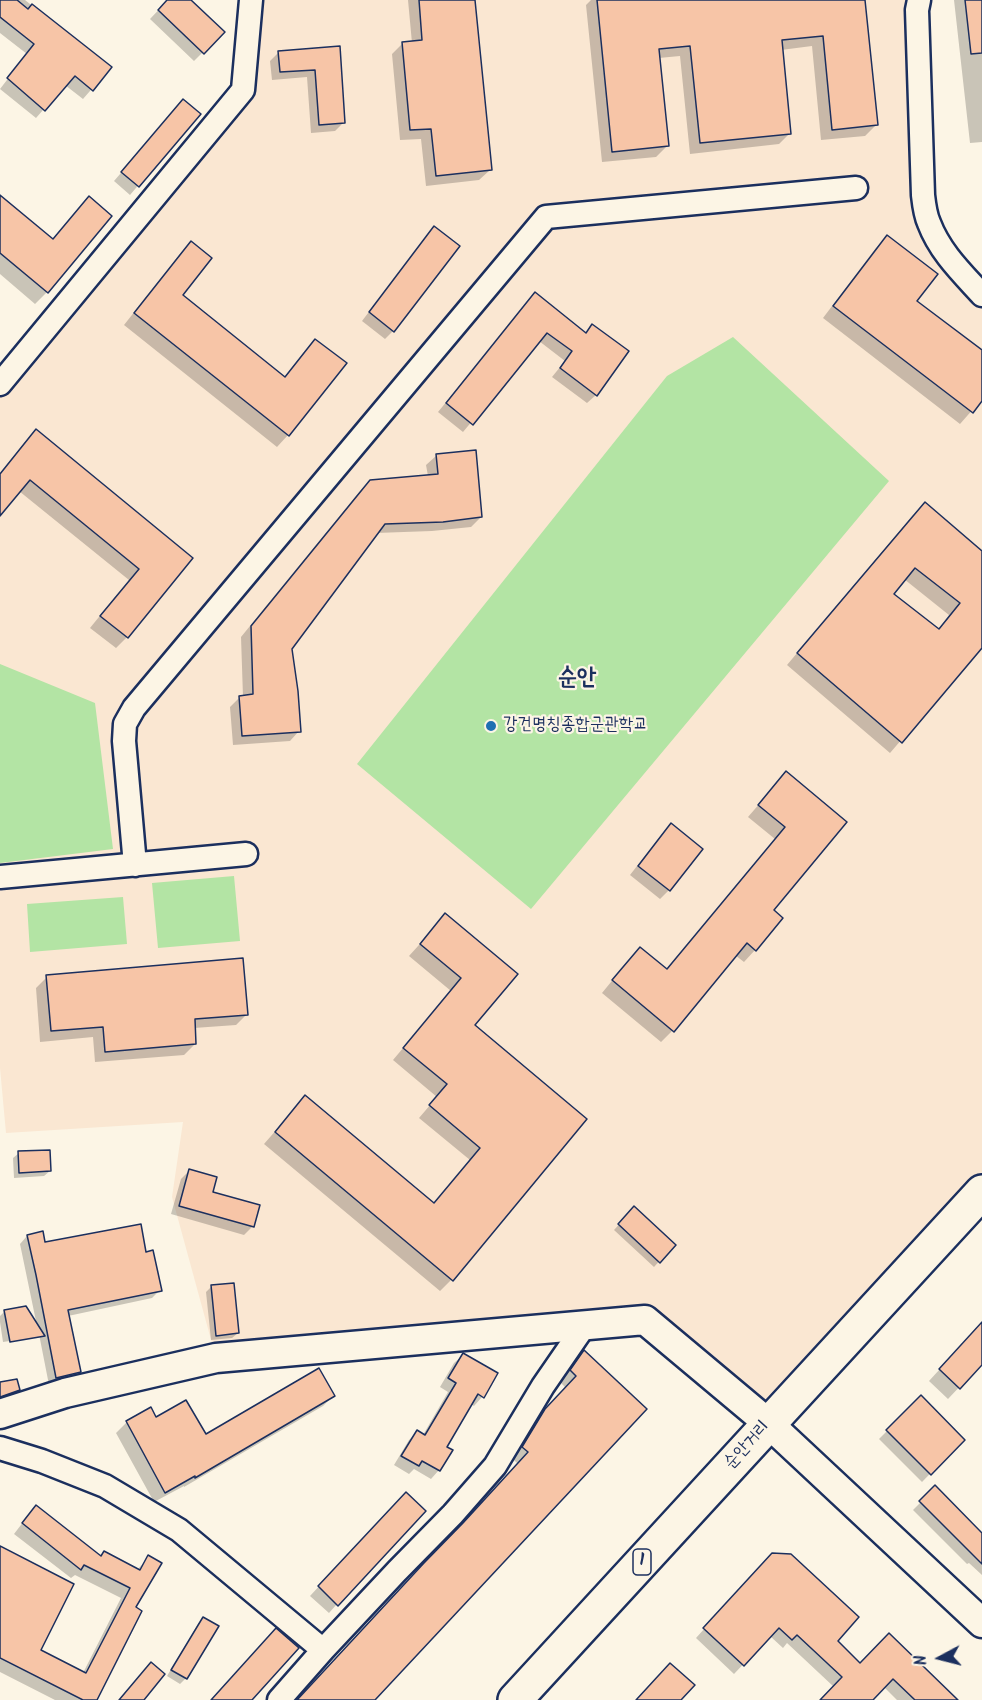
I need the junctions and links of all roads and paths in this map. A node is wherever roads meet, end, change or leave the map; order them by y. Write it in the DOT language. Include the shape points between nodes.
graph roads {
  1 [pos="251,0"];
  2 [pos="918,0"];
  3 [pos="856,188"];
  4 [pos="982,294"];
  5 [pos="0,384"];
  6 [pos="246,854"];
  7 [pos="135,865"];
  8 [pos="0,877"];
  9 [pos="982,1192"];
  10 [pos="585,1325"];
  11 [pos="0,1414"];
  12 [pos="768,1423"];
  13 [pos="0,1448"];
  14 [pos="982,1623"];
  15 [pos="323,1650"];
  16 [pos="279,1700"];
  17 [pos="515,1700"];
  1 -- 5 [label="street" via="243,90"];
  2 -- 4 [label="street" via="922,195 940,246"];
  3 -- 7 [label="street" via="546,217 134,708 125,724 124,741"];
  6 -- 7 [label="street"];
  7 -- 8 [label="street"];
  9 -- 12 [label="main road, 순안거리 / 1"];
  10 -- 11 [label="street" via="216,1358 65,1393"];
  10 -- 12 [label="street" via="645,1320"];
  10 -- 15 [label="street" via="495,1466"];
  12 -- 14 [label="street"];
  12 -- 17 [label="main road, 순안거리 / 1"];
  13 -- 15 [label="street" via="105,1486 179,1530"];
  15 -- 16 [label="street"];
}
